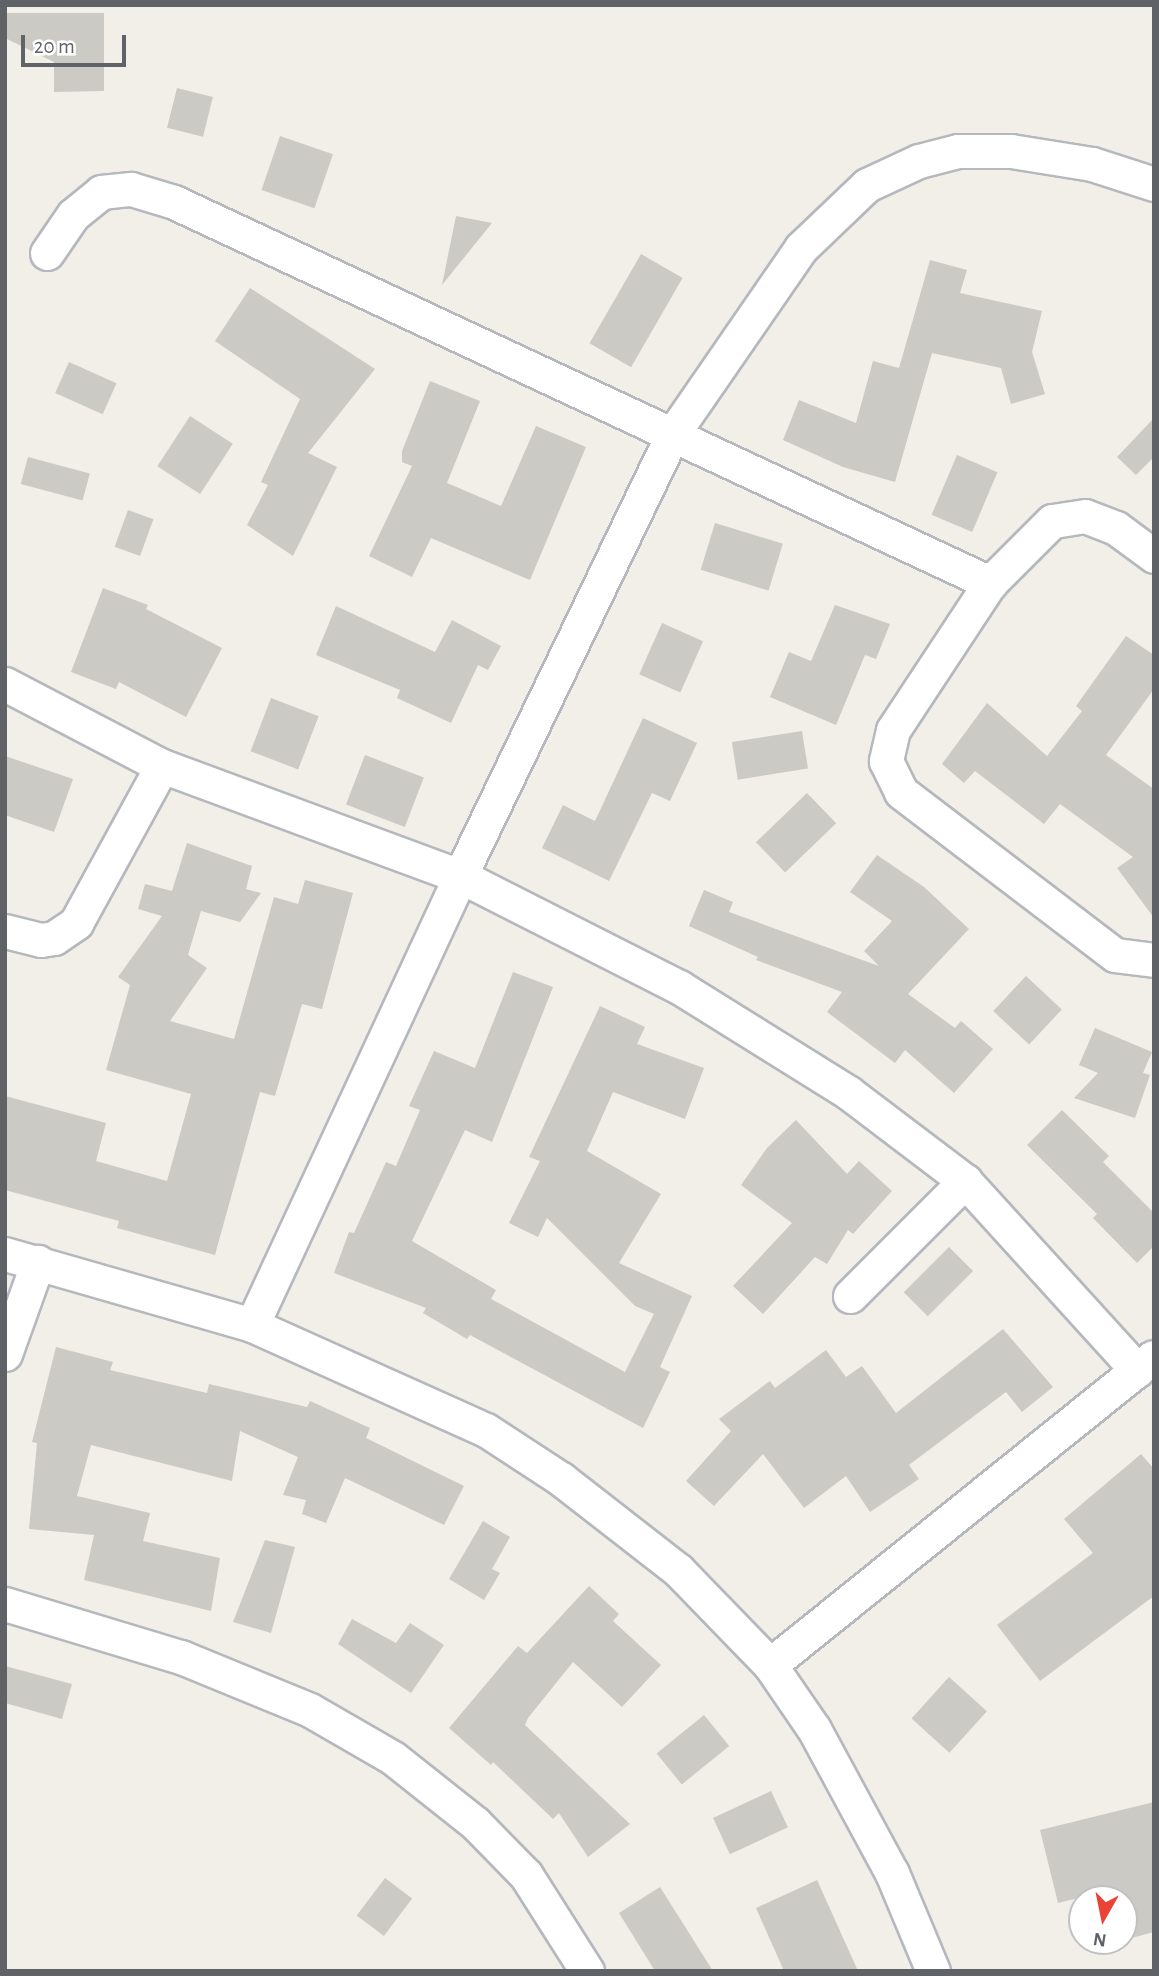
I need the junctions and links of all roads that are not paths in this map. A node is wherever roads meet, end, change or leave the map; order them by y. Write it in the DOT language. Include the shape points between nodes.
graph roads {
  1 [pos="1154,184"];
  2 [pos="47,253"];
  3 [pos="672,435"];
  4 [pos="1154,556"];
  5 [pos="990,583"];
  6 [pos="5,684"];
  7 [pos="162,766"];
  8 [pos="460,876"];
  9 [pos="5,931"];
  10 [pos="1154,960"];
  11 [pos="965,1181"];
  12 [pos="5,1254"];
  13 [pos="38,1262"];
  14 [pos="850,1296"];
  15 [pos="252,1325"];
  16 [pos="5,1354"];
  17 [pos="1146,1364"];
  18 [pos="5,1604"];
  19 [pos="770,1665"];
  20 [pos="587,1971"];
  21 [pos="933,1971"];
  1 -- 3 [label="street" via="1092,164 1011,151 958,152 932,158 867,185 801,248"];
  2 -- 3 [label="street" via="73,215 101,192 131,189 174,202"];
  3 -- 5 [label="street"];
  3 -- 8 [label="street"];
  4 -- 5 [label="street" via="1116,528 1085,516 1052,521"];
  5 -- 10 [label="street" via="893,730 886,761 901,792 1115,955"];
  6 -- 7 [label="street"];
  7 -- 8 [label="street"];
  7 -- 9 [label="street" via="76,923 54,938 41,940"];
  8 -- 11 [label="street" via="679,987 849,1093"];
  8 -- 15 [label="street"];
  11 -- 14 [label="street"];
  11 -- 17 [label="street"];
  12 -- 13 [label="street"];
  13 -- 15 [label="street"];
  13 -- 16 [label="street"];
  15 -- 19 [label="street" via="486,1430 561,1479 677,1570"];
  17 -- 19 [label="street"];
  18 -- 20 [label="street" via="181,1657 310,1710 393,1758 475,1823 526,1875"];
  19 -- 21 [label="street" via="814,1730 885,1861"];
}
